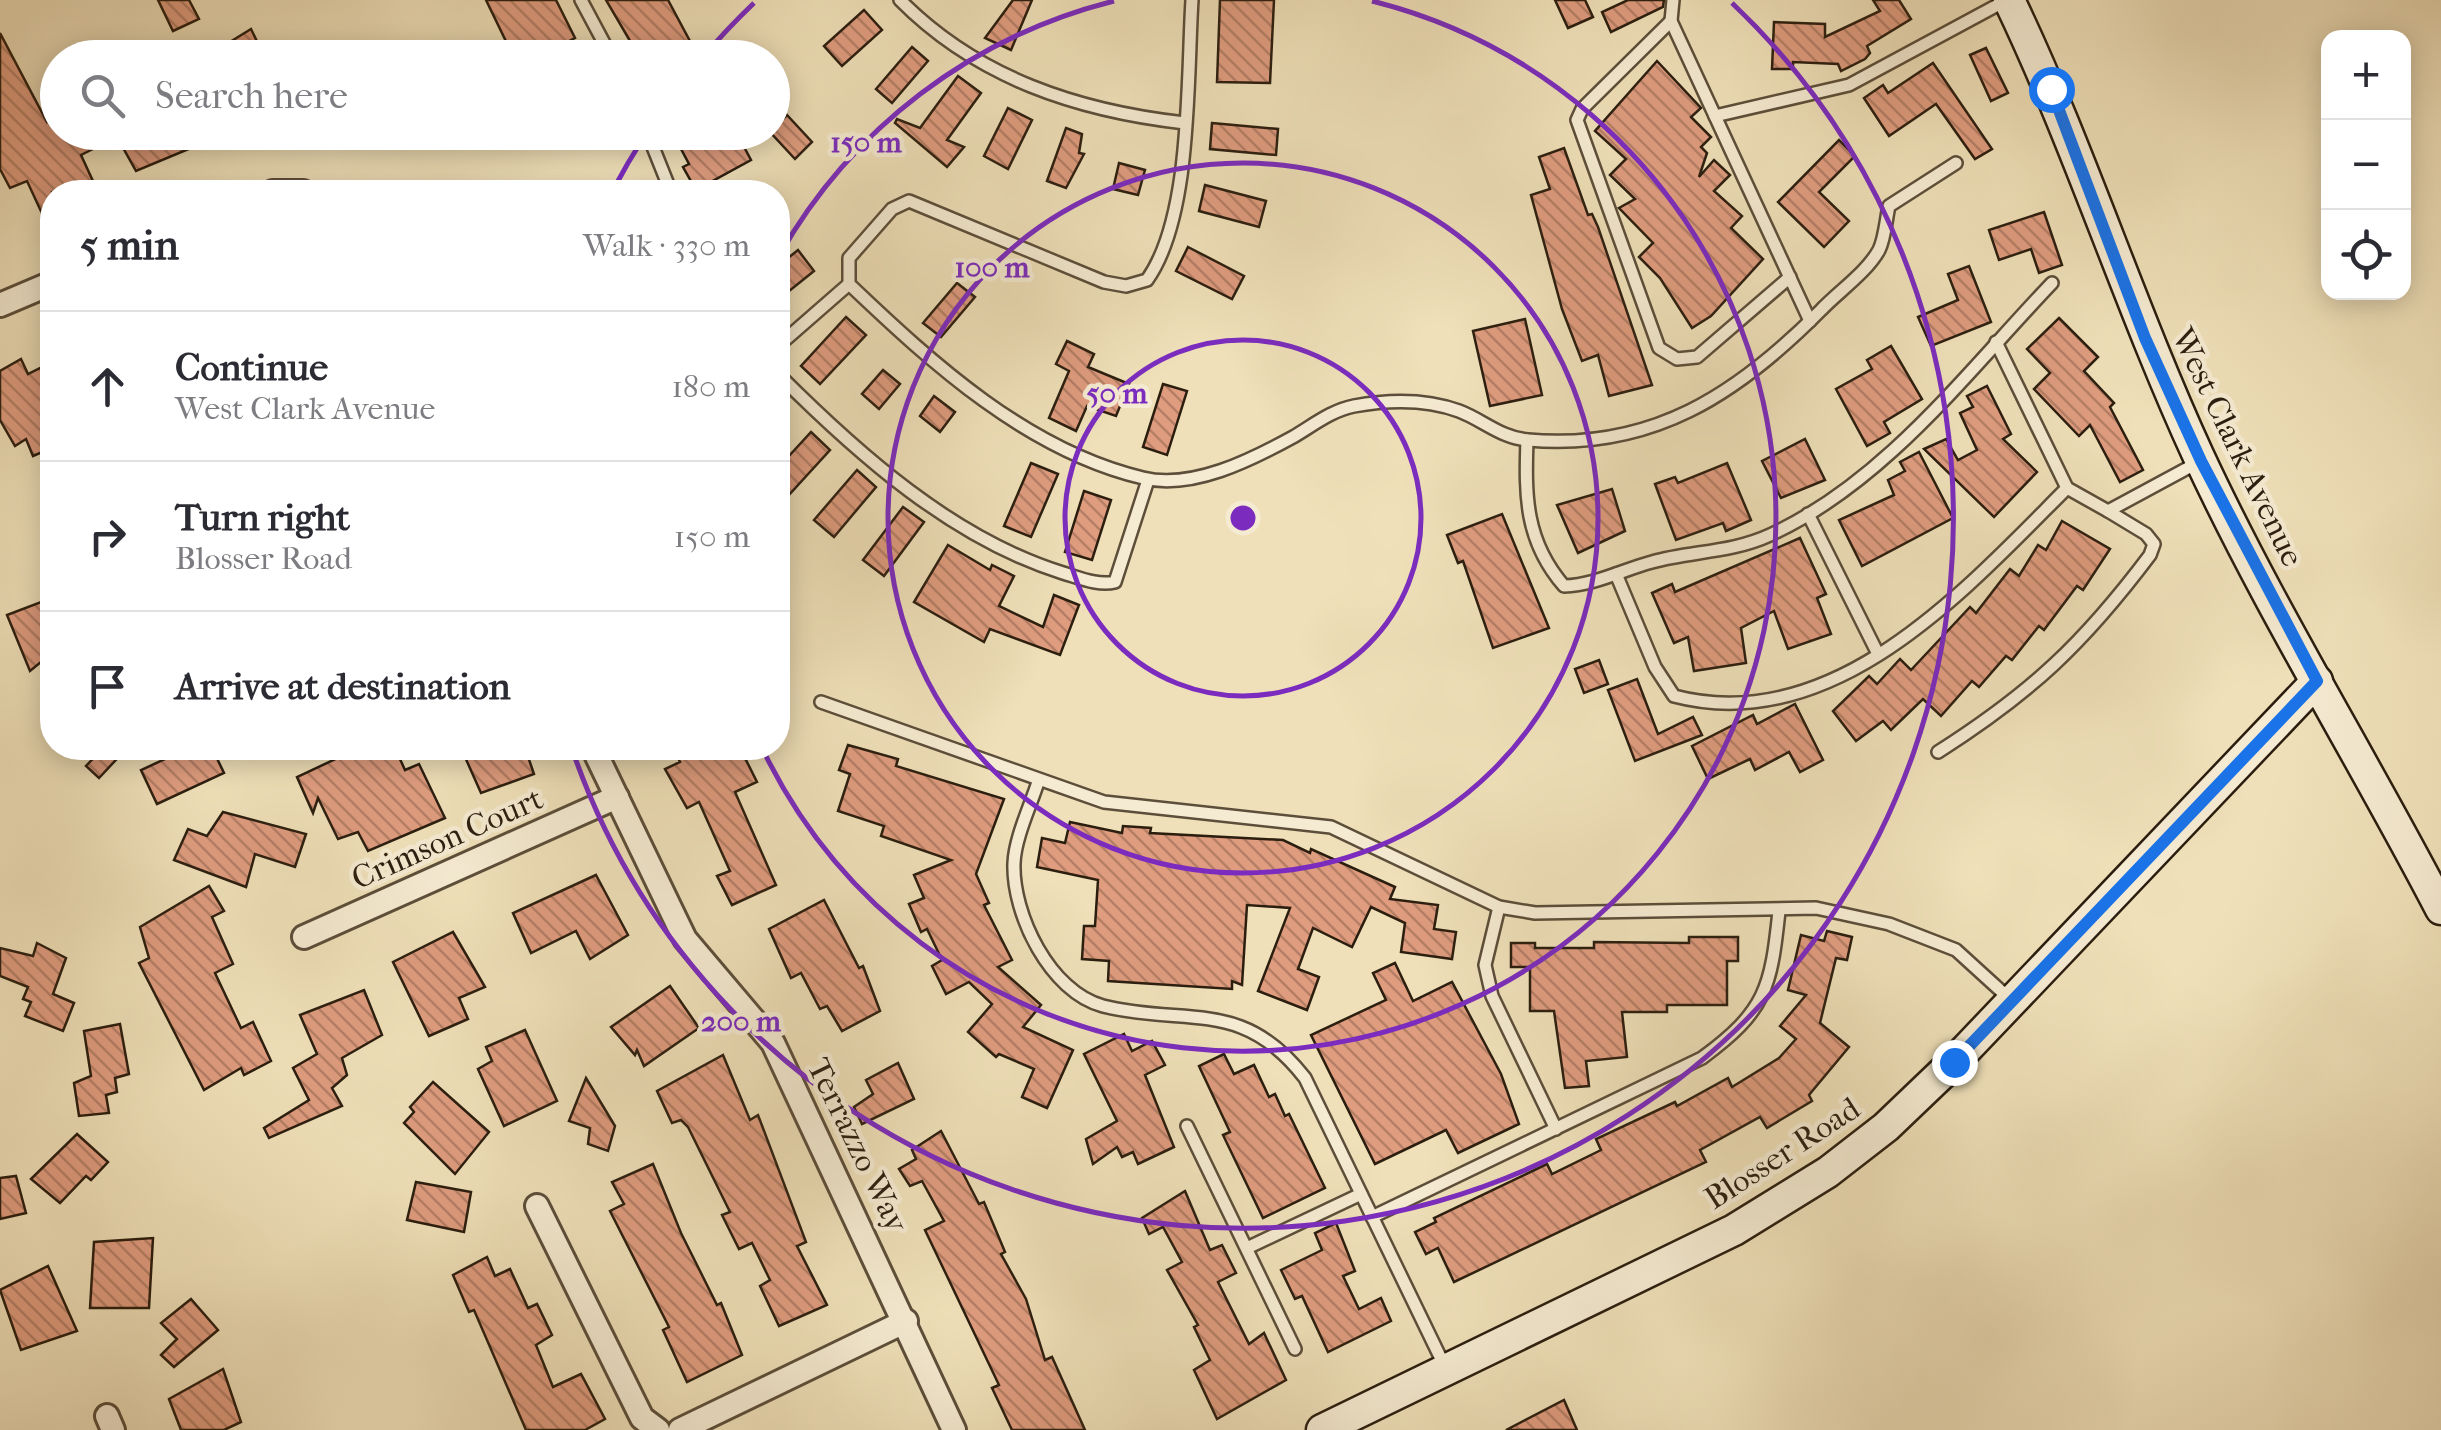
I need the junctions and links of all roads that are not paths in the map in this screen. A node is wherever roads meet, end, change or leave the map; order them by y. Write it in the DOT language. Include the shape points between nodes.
graph roads {
  1 [pos="581,0"];
  2 [pos="900,0"];
  3 [pos="1192,0"];
  4 [pos="1673,0"];
  5 [pos="2008,0"];
  6 [pos="1671,21"];
  7 [pos="602,40"];
  8 [pos="1715,116"];
  9 [pos="1185,123"];
  10 [pos="654,150"];
  11 [pos="1956,162"];
  12 [pos="667,180"];
  13 [pos="1790,276"];
  14 [pos="2052,283"];
  15 [pos="849,284"];
  16 [pos="40,287"];
  17 [pos="0,305"];
  18 [pos="1810,321"];
  19 [pos="790,336"];
  20 [pos="1996,342"];
  21 [pos="790,386"];
  22 [pos="1527,440"];
  23 [pos="2201,461"];
  24 [pos="1148,480"];
  25 [pos="2067,488"];
  26 [pos="2108,511"];
  27 [pos="1808,514"];
  28 [pos="1616,574"];
  29 [pos="1878,654"];
  30 [pos="2317,681"];
  31 [pos="821,702"];
  32 [pos="1938,752"];
  33 [pos="599,760"];
  34 [pos="1038,782"];
  35 [pos="617,796"];
  36 [pos="1499,908"];
  37 [pos="2441,909"];
  38 [pos="1779,910"];
  39 [pos="304,937"];
  40 [pos="2012,1001"];
  41 [pos="1187,1126"];
  42 [pos="1556,1129"];
  43 [pos="1361,1194"];
  44 [pos="537,1206"];
  45 [pos="1372,1217"];
  46 [pos="1246,1248"];
  47 [pos="906,1320"];
  48 [pos="1296,1349"];
  49 [pos="1446,1371"];
  50 [pos="658,1430"];
  51 [pos="680,1430"];
  52 [pos="954,1430"];
  53 [pos="1322,1430"];
  1 -- 7 [label="lane"];
  2 -- 9 [label="lane" via="966,54 1014,81 1124,116"];
  3 -- 9 [label="lane"];
  4 -- 6 [label="lane"];
  5 -- 8 [label="lane" via="1848,85"];
  5 -- 23 [label="street, West Clark Avenue" via="2051,89 2145,338"];
  6 -- 8 [label="lane"];
  6 -- 13 [label="lane" via="1577,120 1660,348 1677,359 1697,358"];
  8 -- 13 [label="lane"];
  9 -- 15 [label="lane" via="1170,235 1146,280 1126,286 1104,282 909,202 892,209 849,258"];
  10 -- 12 [label="lane"];
  11 -- 18 [label="lane" via="1889,206 1879,250"];
  13 -- 18 [label="lane"];
  14 -- 20 [label="lane"];
  15 -- 19 [label="lane"];
  15 -- 24 [label="lane" via="943,367 1026,428 1070,453"];
  16 -- 17 [label="street"];
  18 -- 22 [label="lane" via="1742,384 1672,419 1592,440"];
  20 -- 25 [label="lane"];
  20 -- 27 [label="lane" via="1868,475"];
  21 -- 24 [label="lane" via="916,494 1029,563 1074,577 1115,582"];
  22 -- 24 [label="lane" via="1427,403 1368,404 1333,414 1236,464 1177,481"];
  22 -- 28 [label="lane" via="1525,506 1550,570 1564,586"];
  23 -- 26 [label="lane"];
  23 -- 30 [label="street, West Clark Avenue"];
  25 -- 26 [label="lane"];
  25 -- 29 [label="lane" via="1972,583"];
  26 -- 32 [label="lane" via="2146,534 2154,544 2150,555 2095,629 2011,706"];
  27 -- 28 [label="lane" via="1725,551"];
  27 -- 29 [label="lane"];
  28 -- 29 [label="lane" via="1674,696 1710,705 1780,695 1836,677"];
  30 -- 37 [label="street, West Clark Avenue"];
  30 -- 40 [label="street, Blosser Road"];
  31 -- 34 [label="lane"];
  33 -- 35 [label="street, Terrazzo Way"];
  34 -- 36 [label="lane" via="1104,802 1331,827"];
  34 -- 43 [label="lane" via="1014,862 1020,907 1038,948 1064,982 1098,1005 1227,1021 1284,1050 1305,1078"];
  35 -- 39 [label="street, Crimson Court"];
  35 -- 47 [label="street, Terrazzo Way" via="685,939 773,1043"];
  36 -- 38 [label="lane"];
  36 -- 42 [label="lane" via="1486,965 1492,996"];
  38 -- 40 [label="lane" via="1816,908 1889,924 1956,950"];
  38 -- 42 [label="lane" via="1764,996 1740,1030 1702,1058"];
  40 -- 49 [label="street, Blosser Road" via="1886,1127 1828,1172 1734,1230"];
  41 -- 46 [label="lane"];
  42 -- 45 [label="lane"];
  43 -- 45 [label="lane"];
  43 -- 46 [label="lane"];
  44 -- 50 [label="street" via="642,1418"];
  45 -- 49 [label="lane"];
  46 -- 48 [label="lane"];
  47 -- 51 [label="street"];
  47 -- 52 [label="street, Terrazzo Way"];
  49 -- 53 [label="street, Blosser Road"];
}
